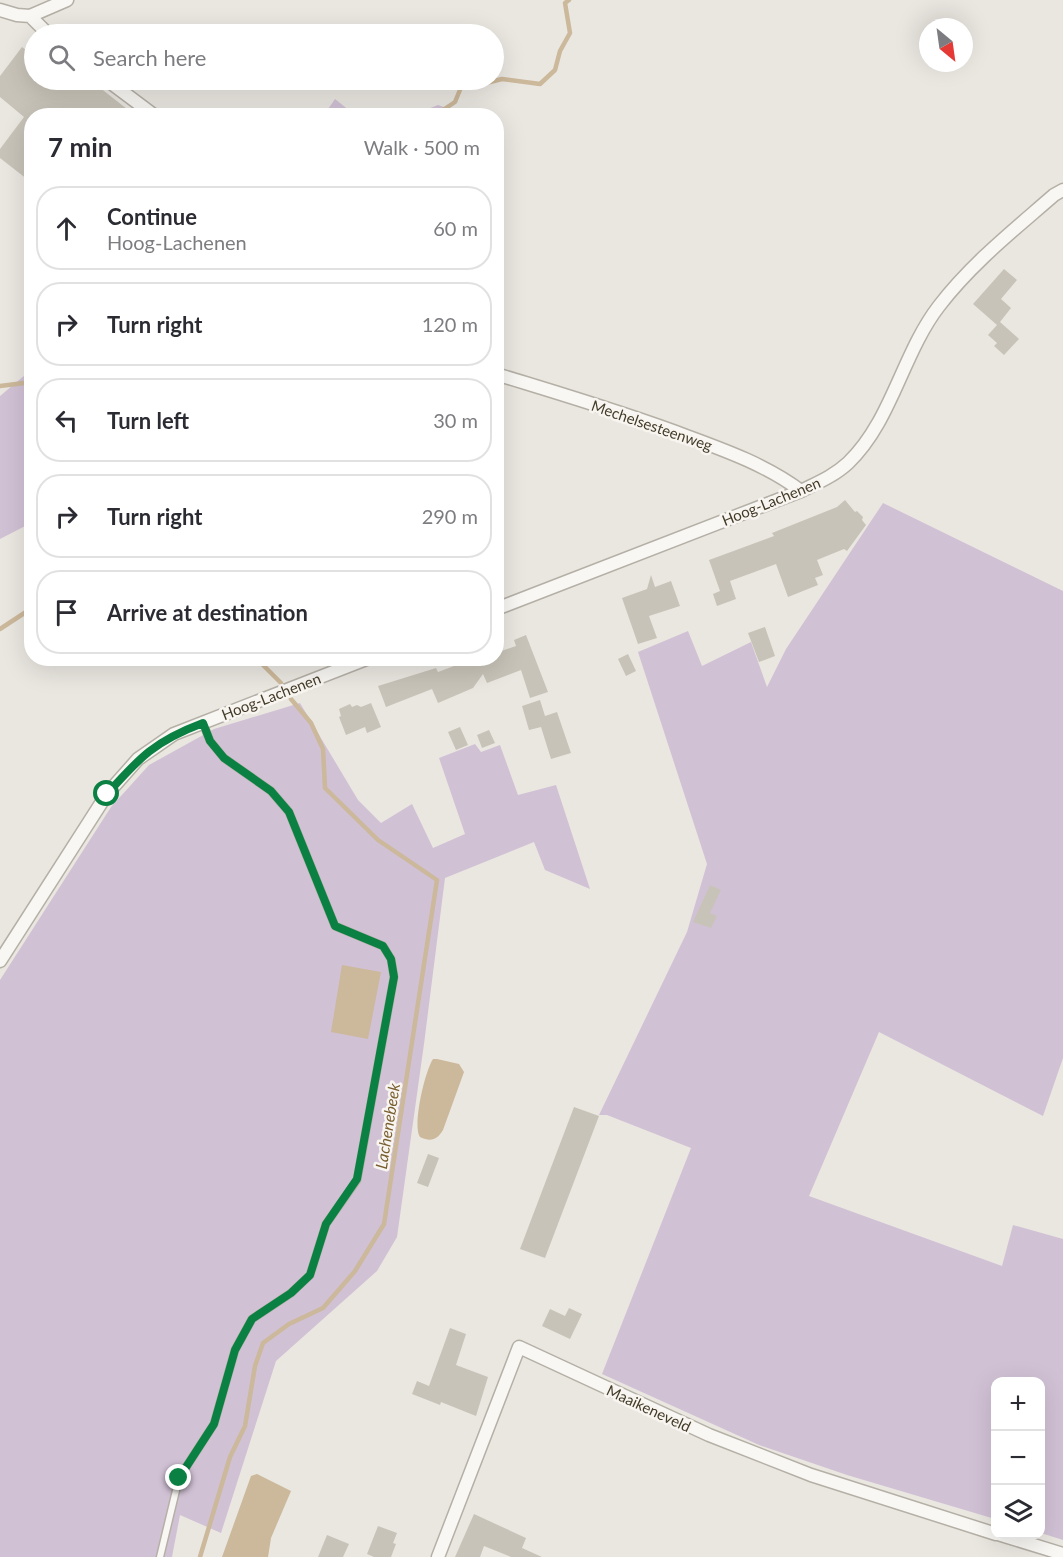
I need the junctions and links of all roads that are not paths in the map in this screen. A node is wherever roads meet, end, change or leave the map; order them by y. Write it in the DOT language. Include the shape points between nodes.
graph roads {
  1 [pos="67,0"];
  2 [pos="0,10"];
  3 [pos="30,16"];
  4 [pos="38,24"];
  5 [pos="120,90"];
  6 [pos="144,108"];
  7 [pos="1063,190"];
  8 [pos="504,376"];
  9 [pos="801,491"];
  10 [pos="504,606"];
  11 [pos="349,666"];
  12 [pos="203,723"];
  13 [pos="0,961"];
  14 [pos="991,1532"];
  15 [pos="1014,1539"];
  16 [pos="1063,1554"];
  17 [pos="160,1557"];
  18 [pos="438,1557"];
  1 -- 3 [label="street"];
  2 -- 3 [label="street"];
  3 -- 4 [label="street"];
  5 -- 6 [label="street"];
  7 -- 9 [label="street, Hoog-Lachenen" via="1001,240 938,306 861,449 829,477"];
  8 -- 9 [label="street, Mechelsesteenweg" via="709,444 779,476"];
  9 -- 10 [label="street, Hoog-Lachenen"];
  11 -- 12 [label="street, Hoog-Lachenen"];
  12 -- 13 [label="street, Hoog-Lachenen" via="155,746 107,794"];
  12 -- 17 [label="lane" via="210,741 224,758 271,791 289,812 335,926 383,946 391,959 394,977 357,1179 326,1224 310,1275 252,1319 235,1350 214,1424 179,1478"];
  14 -- 18 [label="street, Maaikeneveld" via="801,1471 709,1435 519,1347"];
  15 -- 16 [label="street, Maaikeneveld"];
}
